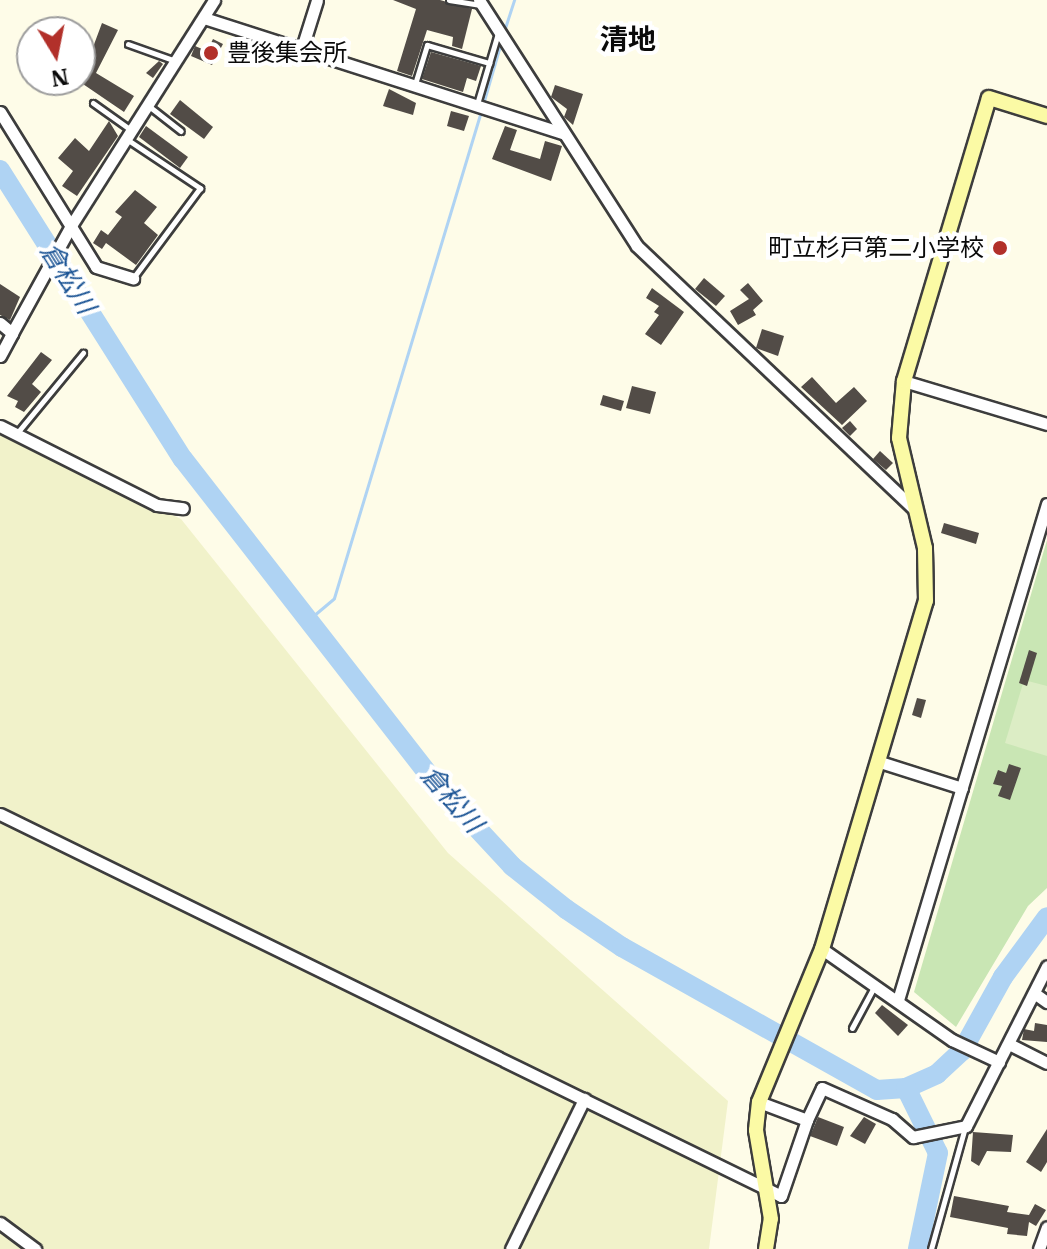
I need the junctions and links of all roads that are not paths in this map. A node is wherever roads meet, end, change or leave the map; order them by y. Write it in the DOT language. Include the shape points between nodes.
graph roads {
  1 [pos="317,0"];
  2 [pos="449,0"];
  3 [pos="211,1"];
  4 [pos="480,3"];
  5 [pos="204,18"];
  6 [pos="499,32"];
  7 [pos="128,44"];
  8 [pos="302,48"];
  9 [pos="178,61"];
  10 [pos="489,63"];
  11 [pos="415,84"];
  12 [pos="543,101"];
  13 [pos="93,103"];
  14 [pos="477,105"];
  15 [pos="150,107"];
  16 [pos="0,112"];
  17 [pos="1047,116"];
  18 [pos="535,124"];
  19 [pos="181,131"];
  20 [pos="563,133"];
  21 [pos="131,136"];
  22 [pos="72,224"];
  23 [pos="133,278"];
  24 [pos="0,323"];
  25 [pos="12,333"];
  26 [pos="83,353"];
  27 [pos="0,356"];
  28 [pos="904,381"];
  29 [pos="1047,424"];
  30 [pos="0,426"];
  31 [pos="16,434"];
  32 [pos="1047,504"];
  33 [pos="183,508"];
  34 [pos="915,510"];
  35 [pos="880,762"];
  36 [pos="962,788"];
  37 [pos="0,814"];
  38 [pos="822,949"];
  39 [pos="1047,966"];
  40 [pos="875,984"];
  41 [pos="1034,993"];
  42 [pos="898,1000"];
  43 [pos="1047,1002"];
  44 [pos="852,1028"];
  45 [pos="1009,1044"];
  46 [pos="999,1062"];
  47 [pos="1047,1063"];
  48 [pos="584,1099"];
  49 [pos="759,1102"];
  50 [pos="807,1120"];
  51 [pos="966,1126"];
  52 [pos="765,1189"];
  53 [pos="0,1223"];
  54 [pos="1047,1227"];
  55 [pos="35,1249"];
  56 [pos="511,1249"];
  57 [pos="766,1249"];
  58 [pos="931,1249"];
  59 [pos="1039,1249"];
  1 -- 8 [label="street"];
  2 -- 4 [label="lane"];
  3 -- 5 [label="street"];
  4 -- 6 [label="street"];
  5 -- 8 [label="street"];
  5 -- 9 [label="street"];
  6 -- 10 [label="lane"];
  6 -- 12 [label="street"];
  7 -- 9 [label="lane"];
  8 -- 11 [label="street"];
  9 -- 15 [label="street"];
  10 -- 11 [label="lane" via="427,45"];
  10 -- 14 [label="lane"];
  11 -- 14 [label="street"];
  12 -- 18 [label="street"];
  12 -- 20 [label="street"];
  13 -- 21 [label="lane"];
  14 -- 18 [label="street"];
  15 -- 19 [label="lane"];
  15 -- 21 [label="street"];
  16 -- 22 [label="street"];
  17 -- 28 [label="street" via="989,98"];
  18 -- 20 [label="street"];
  20 -- 34 [label="street" via="637,246"];
  21 -- 22 [label="street"];
  21 -- 23 [label="lane" via="200,188"];
  22 -- 23 [label="street" via="96,267"];
  22 -- 25 [label="street"];
  24 -- 25 [label="street"];
  25 -- 27 [label="street"];
  26 -- 31 [label="lane"];
  28 -- 29 [label="street"];
  28 -- 34 [label="street" via="899,438"];
  30 -- 31 [label="street"];
  31 -- 33 [label="street" via="157,505"];
  32 -- 36 [label="street"];
  34 -- 35 [label="street" via="925,548 926,601"];
  35 -- 36 [label="street"];
  35 -- 38 [label="street"];
  36 -- 42 [label="street"];
  37 -- 48 [label="street"];
  38 -- 40 [label="street"];
  38 -- 49 [label="street"];
  39 -- 41 [label="street"];
  40 -- 42 [label="street"];
  40 -- 44 [label="lane"];
  41 -- 43 [label="street"];
  41 -- 45 [label="street"];
  42 -- 46 [label="street" via="952,1040"];
  45 -- 46 [label="street"];
  45 -- 47 [label="street"];
  46 -- 51 [label="street"];
  48 -- 52 [label="street"];
  48 -- 56 [label="street"];
  49 -- 50 [label="street"];
  49 -- 52 [label="street" via="756,1130"];
  50 -- 51 [label="street" via="822,1088 892,1119 913,1137"];
  50 -- 52 [label="street" via="781,1196"];
  51 -- 58 [label="lane"];
  52 -- 57 [label="street" via="771,1219"];
  53 -- 55 [label="street"];
  54 -- 59 [label="street"];
}
